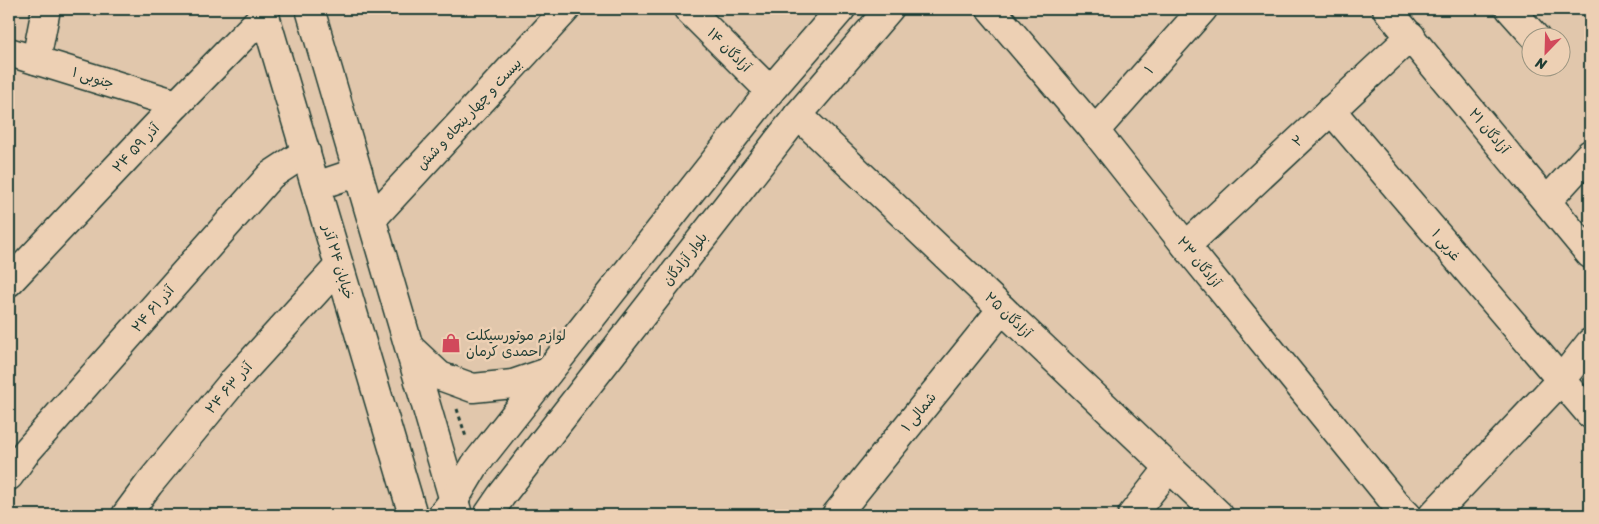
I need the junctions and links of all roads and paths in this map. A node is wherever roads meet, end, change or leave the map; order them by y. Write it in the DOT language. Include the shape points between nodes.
graph roads {
  1 [pos="46,9"];
  2 [pos="310,9"];
  3 [pos="566,9"];
  4 [pos="688,9"];
  5 [pos="841,9"];
  6 [pos="889,9"];
  7 [pos="990,9"];
  8 [pos="1203,9"];
  9 [pos="1388,9"];
  10 [pos="1510,9"];
  11 [pos="264,12"];
  12 [pos="1527,28"];
  13 [pos="1411,36"];
  14 [pos="9,52"];
  15 [pos="36,60"];
  16 [pos="770,91"];
  17 [pos="177,104"];
  18 [pos="1331,110"];
  19 [pos="798,115"];
  20 [pos="1095,131"];
  21 [pos="306,152"];
  22 [pos="1590,154"];
  23 [pos="358,172"];
  24 [pos="316,186"];
  25 [pos="1547,201"];
  26 [pos="372,219"];
  27 [pos="1186,246"];
  28 [pos="1590,254"];
  29 [pos="339,266"];
  30 [pos="9,282"];
  31 [pos="1002,309"];
  32 [pos="1590,343"];
  33 [pos="409,346"];
  34 [pos="548,372"];
  35 [pos="1561,380"];
  36 [pos="1590,414"];
  37 [pos="1169,468"];
  38 [pos="9,476"];
  39 [pos="451,510"];
  40 [pos="1396,511"];
  41 [pos="126,515"];
  42 [pos="413,515"];
  43 [pos="488,515"];
  44 [pos="836,515"];
  45 [pos="1132,515"];
  46 [pos="1219,515"];
  47 [pos="1433,515"];
  1 -- 15 [label="street"];
  2 -- 23 [label="street"];
  3 -- 26 [label="street, بیست و چهار پنجاه و شش"];
  4 -- 16 [label="street, آزادگان ۱۴"];
  5 -- 16 [label="street"];
  6 -- 19 [label="street, بلوار آزادگان"];
  7 -- 20 [label="street, آزادگان ۲۳"];
  8 -- 20 [label="street, ۱"];
  9 -- 13 [label="street, آزادگان ۲۱"];
  10 -- 12 [label="street"];
  11 -- 17 [label="street, ۲۴ آذر ۵۹"];
  11 -- 21 [label="street, خیابان ۲۴ آذر"];
  13 -- 18 [label="street, ۲"];
  13 -- 25 [label="street, آزادگان ۲۱"];
  14 -- 15 [label="street, ۱ جنوبی"];
  15 -- 17 [label="street, ۱ جنوبی"];
  16 -- 34 [label="street"];
  17 -- 30 [label="street, ۲۴ آذر ۵۹"];
  18 -- 27 [label="street, ۲"];
  18 -- 35 [label="street, ۱ غربی"];
  19 -- 31 [label="street, آزادگان ۲۵"];
  19 -- 43 [label="street, بلوار آزادگان"];
  20 -- 27 [label="street, آزادگان ۲۳"];
  21 -- 24 [label="street, خیابان ۲۴ آذر"];
  21 -- 38 [label="street, ۲۴ آذر ۶۱" via="271,174"];
  22 -- 25 [label="street"];
  23 -- 24 [label="street"];
  23 -- 26 [label="street"];
  24 -- 29 [label="street, خیابان ۲۴ آذر"];
  25 -- 28 [label="street, آزادگان ۲۱"];
  26 -- 33 [label="street"];
  27 -- 40 [label="street, آزادگان ۲۳"];
  29 -- 41 [label="street, ۲۴ آذر ۶۳" via="232,383"];
  29 -- 42 [label="street, خیابان ۲۴ آذر"];
  31 -- 37 [label="street, آزادگان ۲۵"];
  31 -- 44 [label="street, ۱ شمالی"];
  32 -- 35 [label="street"];
  33 -- 34 [label="street" via="440,376 473,388 512,384"];
  33 -- 39 [label="street"];
  34 -- 39 [label="street" via="474,465"];
  35 -- 36 [label="street, ۱ غربی"];
  35 -- 47 [label="street"];
  37 -- 45 [label="street"];
  37 -- 46 [label="street, آزادگان ۲۵"];
}
